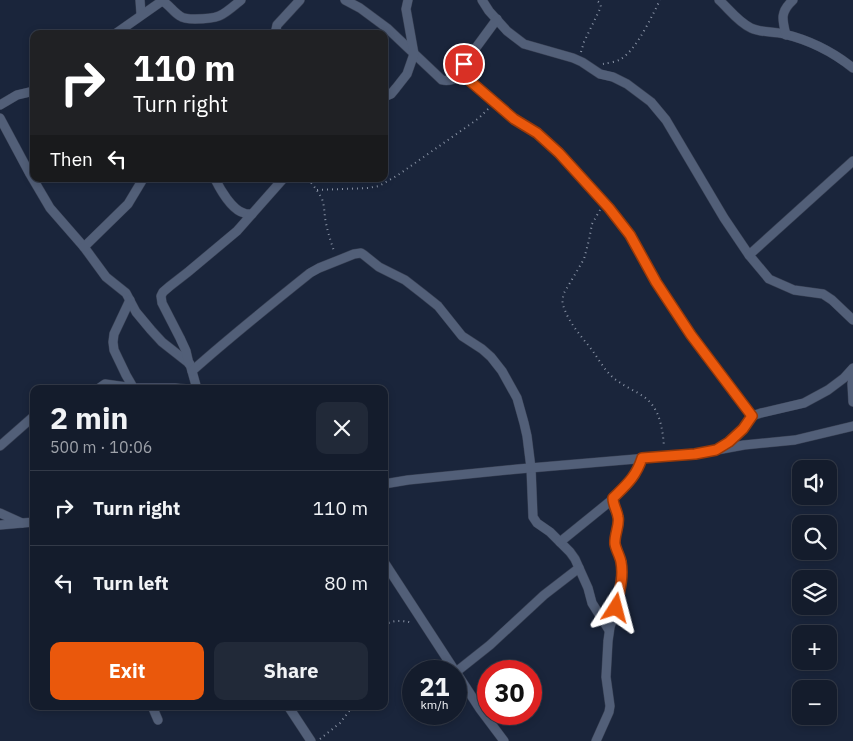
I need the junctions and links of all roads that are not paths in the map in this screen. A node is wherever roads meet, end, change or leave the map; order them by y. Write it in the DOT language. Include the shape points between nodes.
graph roads {
  1 [pos="140,0"];
  2 [pos="241,0"];
  3 [pos="300,0"];
  4 [pos="345,0"];
  5 [pos="408,0"];
  6 [pos="482,0"];
  7 [pos="719,0"];
  8 [pos="793,0"];
  9 [pos="142,14"];
  10 [pos="497,19"];
  11 [pos="126,26"];
  12 [pos="120,30"];
  13 [pos="130,30"];
  14 [pos="276,30"];
  15 [pos="786,34"];
  16 [pos="414,54"];
  17 [pos="853,68"];
  18 [pos="463,75"];
  19 [pos="30,92"];
  20 [pos="388,95"];
  21 [pos="0,105"];
  22 [pos="0,118"];
  23 [pos="853,161"];
  24 [pos="30,174"];
  25 [pos="35,182"];
  26 [pos="141,182"];
  27 [pos="217,182"];
  28 [pos="281,182"];
  29 [pos="252,214"];
  30 [pos="84,247"];
  31 [pos="749,255"];
  32 [pos="130,300"];
  33 [pos="853,320"];
  34 [pos="191,368"];
  35 [pos="853,368"];
  36 [pos="853,376"];
  37 [pos="132,385"];
  38 [pos="196,385"];
  39 [pos="853,402"];
  40 [pos="752,416"];
  41 [pos="30,420"];
  42 [pos="853,426"];
  43 [pos="0,446"];
  44 [pos="716,450"];
  45 [pos="642,458"];
  46 [pos="531,468"];
  47 [pos="388,483"];
  48 [pos="613,498"];
  49 [pos="0,513"];
  50 [pos="30,523"];
  51 [pos="22,524"];
  52 [pos="0,525"];
  53 [pos="560,542"];
  54 [pos="388,568"];
  55 [pos="580,568"];
  56 [pos="609,630"];
  57 [pos="448,660"];
  58 [pos="467,663"];
  59 [pos="467,689"];
  60 [pos="154,710"];
  61 [pos="291,710"];
  62 [pos="158,720"];
  63 [pos="311,741"];
  64 [pos="504,741"];
  65 [pos="596,741"];
  1 -- 9 [label="street"];
  2 -- 9 [label="street" via="214,18 181,17 163,1"];
  3 -- 14 [label="street"];
  4 -- 16 [label="street" via="387,28"];
  5 -- 16 [label="street" via="406,9"];
  6 -- 10 [label="street"];
  7 -- 15 [label="street" via="744,24 765,32"];
  8 -- 15 [label="street" via="784,10"];
  9 -- 11 [label="street"];
  10 -- 18 [label="street" via="464,64 461,69"];
  10 -- 31 [label="street" via="524,44 573,58 600,74 627,84 647,98 660,111"];
  11 -- 12 [label="street"];
  11 -- 13 [label="street"];
  15 -- 17 [label="street" via="833,53"];
  16 -- 18 [label="street" via="442,80"];
  16 -- 20 [label="street" via="407,74"];
  18 -- 40 [label="street" via="514,119 537,133 604,202 630,235 691,335"];
  19 -- 21 [label="street"];
  22 -- 24 [label="street"];
  23 -- 31 [label="street"];
  25 -- 30 [label="street" via="50,208"];
  26 -- 30 [label="street" via="128,204"];
  27 -- 29 [label="street" via="237,209 244,214"];
  28 -- 29 [label="street"];
  29 -- 34 [label="street" via="237,231 161,296"];
  30 -- 32 [label="street" via="106,277"];
  31 -- 33 [label="street" via="769,279 794,290 823,294"];
  32 -- 34 [label="street" via="150,330"];
  32 -- 37 [label="street" via="112,342"];
  34 -- 38 [label="street"];
  34 -- 46 [label="street" via="310,273 361,253 382,270 405,280 438,306 462,336 492,358 520,406"];
  35 -- 40 [label="street" via="828,390 804,403"];
  36 -- 39 [label="street"];
  40 -- 44 [label="street" via="743,429"];
  41 -- 43 [label="street"];
  42 -- 44 [label="street" via="794,440"];
  44 -- 45 [label="street"];
  45 -- 46 [label="street"];
  45 -- 48 [label="street" via="635,475"];
  46 -- 47 [label="street"];
  46 -- 53 [label="street" via="533,517"];
  48 -- 53 [label="street"];
  48 -- 56 [label="street" via="619,521 615,544 622,569"];
  49 -- 51 [label="street"];
  50 -- 51 [label="street"];
  51 -- 52 [label="street"];
  53 -- 55 [label="street"];
  54 -- 57 [label="street"];
  55 -- 56 [label="street" via="592,603"];
  55 -- 58 [label="street" via="544,595"];
  56 -- 65 [label="street" via="606,677 610,706"];
  59 -- 64 [label="street"];
  60 -- 62 [label="street"];
  61 -- 63 [label="street"];
}
